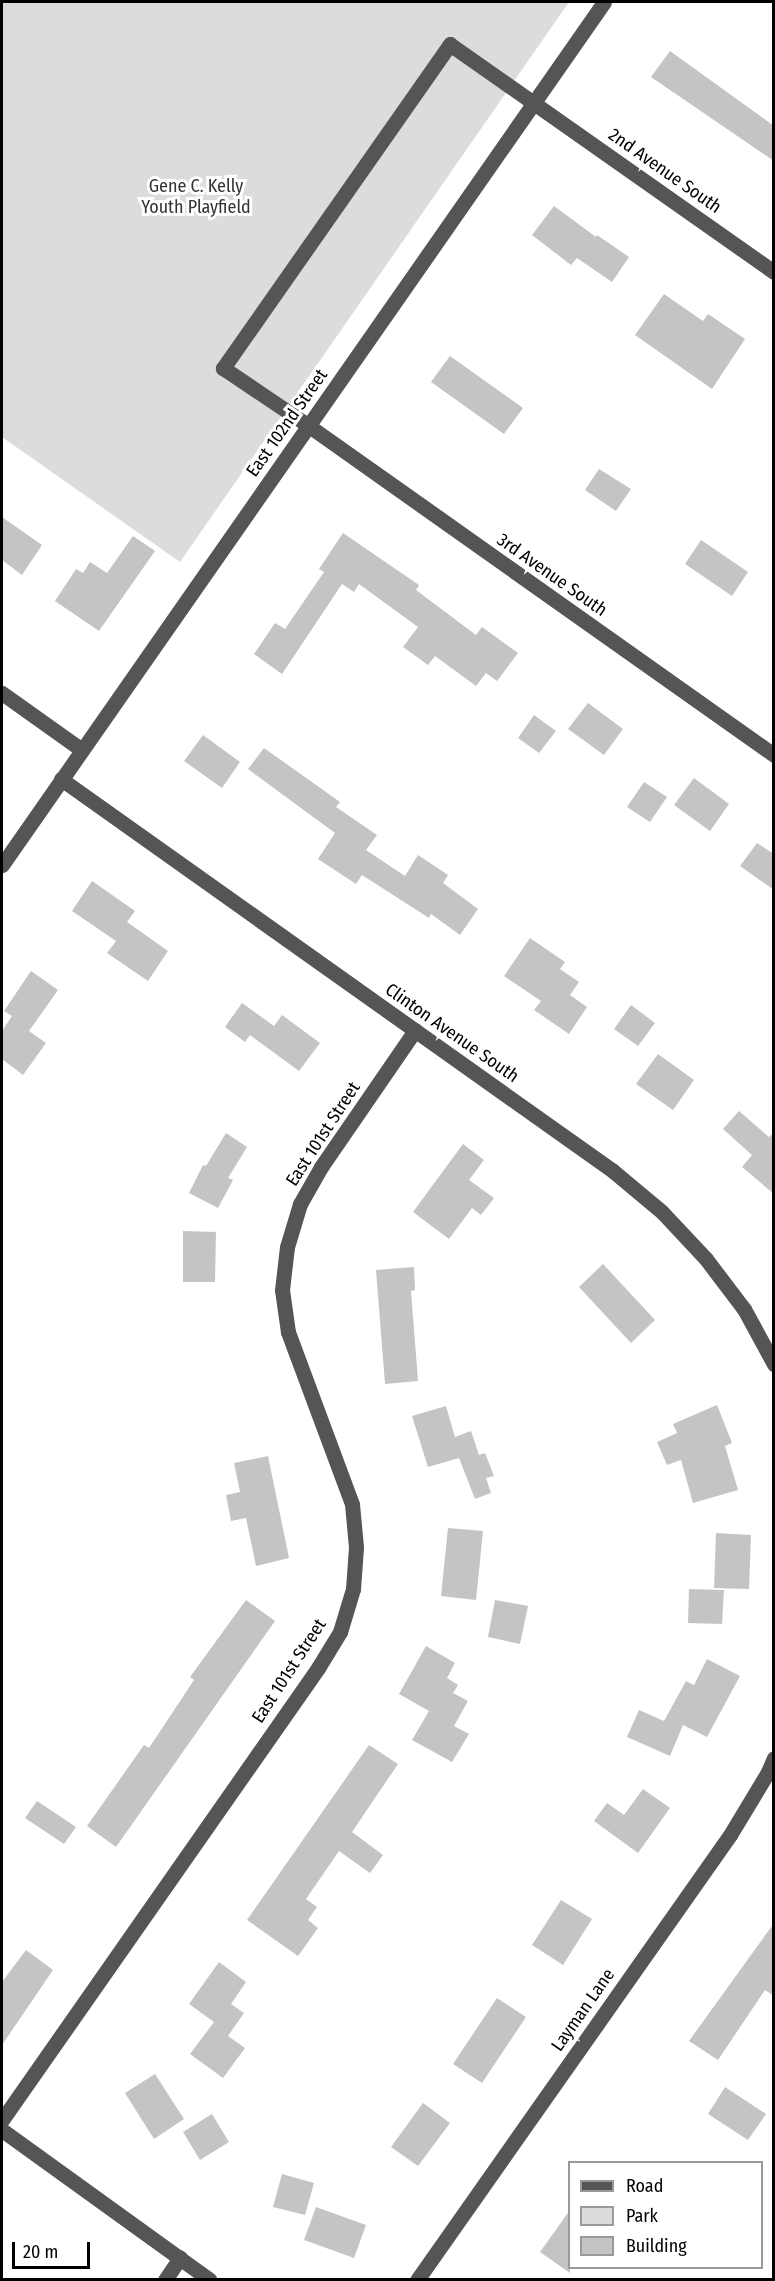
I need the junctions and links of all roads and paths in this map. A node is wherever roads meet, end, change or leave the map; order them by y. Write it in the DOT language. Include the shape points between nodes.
graph roads {
  1 [pos="604,2"];
  2 [pos="533,102"];
  3 [pos="774,272"];
  4 [pos="309,426"];
  5 [pos="2,693"];
  6 [pos="82,750"];
  7 [pos="774,755"];
  8 [pos="61,779"];
  9 [pos="2,866"];
  10 [pos="415,1030"];
  11 [pos="774,1364"];
  12 [pos="774,1758"];
  13 [pos="2,2120"];
  14 [pos="2,2130"];
  15 [pos="180,2258"];
  16 [pos="165,2280"];
  17 [pos="210,2280"];
  18 [pos="417,2280"];
  1 -- 2 [label="street, East 102nd Street"];
  2 -- 3 [label="street, 2nd Avenue South"];
  2 -- 4 [label="street, East 102nd Street"];
  2 -- 4 [label="street, 2nd Avenue South" via="450,44 223,368"];
  4 -- 6 [label="street, East 102nd Street"];
  4 -- 7 [label="street, 3rd Avenue South"];
  5 -- 6 [label="street"];
  6 -- 8 [label="street, East 102nd Street"];
  8 -- 9 [label="street, East 102nd Street"];
  8 -- 10 [label="street, Clinton Avenue South"];
  10 -- 11 [label="street, Clinton Avenue South" via="613,1171 662,1212 706,1259 744,1309"];
  10 -- 13 [label="street, East 101st Street" via="300,1204 282,1290 288,1332 352,1504 356,1547 353,1589 340,1632"];
  12 -- 18 [label="street, Layman Lane" via="730,1835"];
  14 -- 15 [label="street"];
  15 -- 16 [label="street"];
  15 -- 17 [label="street"];
}
